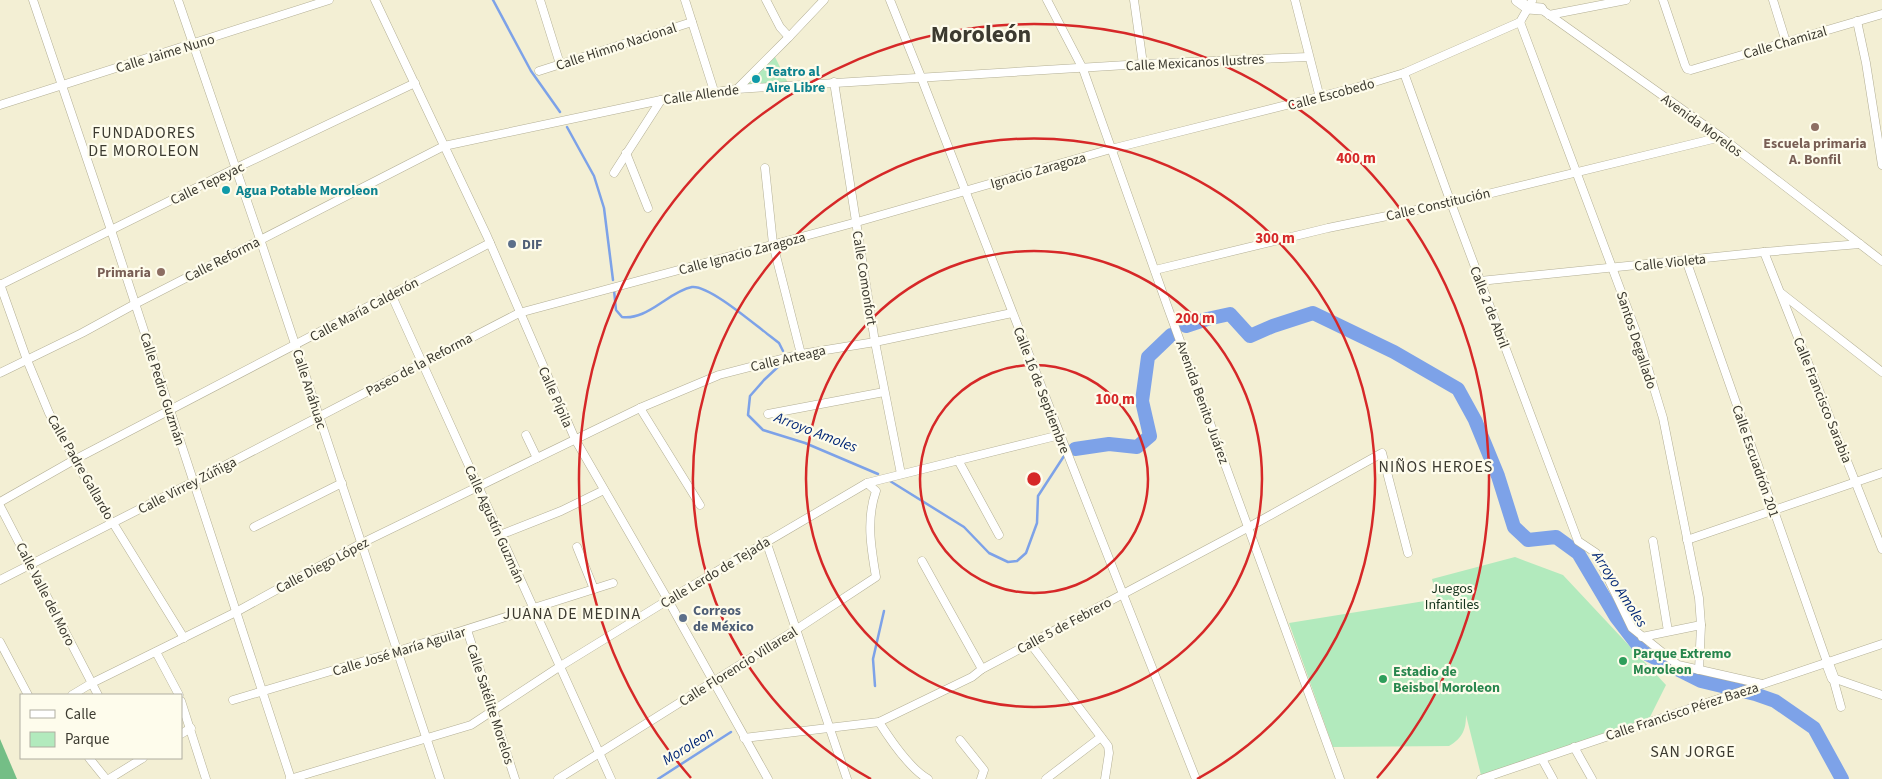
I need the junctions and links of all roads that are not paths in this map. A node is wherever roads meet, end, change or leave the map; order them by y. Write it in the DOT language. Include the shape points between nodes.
graph roads {
  1 [pos="33,0"];
  2 [pos="178,0"];
  3 [pos="329,0"];
  4 [pos="375,0"];
  5 [pos="540,0"];
  6 [pos="685,0"];
  7 [pos="766,0"];
  8 [pos="824,0"];
  9 [pos="890,0"];
  10 [pos="1047,0"];
  11 [pos="1134,0"];
  12 [pos="1295,0"];
  13 [pos="1517,0"];
  14 [pos="1626,0"];
  15 [pos="1663,0"];
  16 [pos="1773,0"];
  17 [pos="1536,6"];
  18 [pos="1882,14"];
  19 [pos="1857,21"];
  20 [pos="692,22"];
  21 [pos="1520,22"];
  22 [pos="789,37"];
  23 [pos="1786,42"];
  24 [pos="192,45"];
  25 [pos="1308,57"];
  26 [pos="560,64"];
  27 [pos="1144,64"];
  28 [pos="1083,69"];
  29 [pos="539,71"];
  30 [pos="1404,72"];
  31 [pos="921,77"];
  32 [pos="834,82"];
  33 [pos="415,83"];
  34 [pos="63,84"];
  35 [pos="737,89"];
  36 [pos="714,91"];
  37 [pos="1320,98"];
  38 [pos="661,100"];
  39 [pos="0,104"];
  40 [pos="1720,137"];
  41 [pos="444,146"];
  42 [pos="1111,149"];
  43 [pos="626,153"];
  44 [pos="1882,165"];
  45 [pos="236,168"];
  46 [pos="765,168"];
  47 [pos="1577,171"];
  48 [pos="614,173"];
  49 [pos="965,191"];
  50 [pos="1451,202"];
  51 [pos="648,208"];
  52 [pos="857,222"];
  53 [pos="112,230"];
  54 [pos="260,239"];
  55 [pos="490,243"];
  56 [pos="773,244"];
  57 [pos="1860,244"];
  58 [pos="1764,252"];
  59 [pos="1686,260"];
  60 [pos="1882,261"];
  61 [pos="1613,268"];
  62 [pos="1155,270"];
  63 [pos="1480,281"];
  64 [pos="0,285"];
  65 [pos="1779,292"];
  66 [pos="391,294"];
  67 [pos="135,304"];
  68 [pos="519,313"];
  69 [pos="1012,313"];
  70 [pos="875,342"];
  71 [pos="295,345"];
  72 [pos="801,354"];
  73 [pos="27,360"];
  74 [pos="423,362"];
  75 [pos="1882,372"];
  76 [pos="0,373"];
  77 [pos="884,392"];
  78 [pos="640,408"];
  79 [pos="170,411"];
  80 [pos="768,414"];
  81 [pos="319,417"];
  82 [pos="526,435"];
  83 [pos="1060,435"];
  84 [pos="575,440"];
  85 [pos="537,458"];
  86 [pos="74,460"];
  87 [pos="958,460"];
  88 [pos="1882,473"];
  89 [pos="901,474"];
  90 [pos="193,482"];
  91 [pos="870,482"];
  92 [pos="1856,482"];
  93 [pos="342,483"];
  94 [pos="478,487"];
  95 [pos="604,490"];
  96 [pos="0,504"];
  97 [pos="700,505"];
  98 [pos="1773,509"];
  99 [pos="113,523"];
  100 [pos="254,527"];
  101 [pos="1249,527"];
  102 [pos="500,535"];
  103 [pos="999,535"];
  104 [pos="1687,540"];
  105 [pos="766,541"];
  106 [pos="1653,541"];
  107 [pos="362,543"];
  108 [pos="576,547"];
  109 [pos="1882,549"];
  110 [pos="1408,553"];
  111 [pos="922,561"];
  112 [pos="31,566"];
  113 [pos="0,580"];
  114 [pos="613,583"];
  115 [pos="594,589"];
  116 [pos="1124,593"];
  117 [pos="668,600"];
  118 [pos="534,609"];
  119 [pos="236,612"];
  120 [pos="1701,625"];
  121 [pos="797,629"];
  122 [pos="466,630"];
  123 [pos="1668,631"];
  124 [pos="1642,637"];
  125 [pos="184,638"];
  126 [pos="0,642"];
  127 [pos="1030,643"];
  128 [pos="1882,644"];
  129 [pos="398,651"];
  130 [pos="156,652"];
  131 [pos="1827,662"];
  132 [pos="560,667"];
  133 [pos="982,669"];
  134 [pos="1699,670"];
  135 [pos="1833,678"];
  136 [pos="714,681"];
  137 [pos="92,682"];
  138 [pos="1761,684"];
  139 [pos="263,691"];
  140 [pos="27,694"];
  141 [pos="76,694"];
  142 [pos="98,694"];
  143 [pos="178,694"];
  144 [pos="1882,695"];
  145 [pos="233,700"];
  146 [pos="182,704"];
  147 [pos="1840,707"];
  148 [pos="492,712"];
  149 [pos="879,722"];
  150 [pos="191,728"];
  151 [pos="830,729"];
  152 [pos="182,733"];
  153 [pos="427,737"];
  154 [pos="1101,737"];
  155 [pos="744,738"];
  156 [pos="960,740"];
  157 [pos="1574,746"];
  158 [pos="598,753"];
  159 [pos="90,759"];
  160 [pos="141,759"];
  161 [pos="1542,759"];
  162 [pos="1491,778"];
  163 [pos="108,779"];
  164 [pos="206,779"];
  165 [pos="291,779"];
  166 [pos="440,779"];
  167 [pos="515,779"];
  168 [pos="558,779"];
  169 [pos="611,779"];
  170 [pos="768,779"];
  171 [pos="847,779"];
  172 [pos="928,779"];
  173 [pos="981,779"];
  174 [pos="1046,779"];
  175 [pos="1105,779"];
  176 [pos="1196,779"];
  177 [pos="1340,779"];
  178 [pos="1482,779"];
  179 [pos="1553,779"];
  180 [pos="1592,779"];
  1 -- 34 [label="street, Calle Pedro Guzmán"];
  2 -- 24 [label="street, Calle Anáhuac"];
  3 -- 24 [label="street, Calle Jaime Nuno"];
  4 -- 33 [label="street, Calle Pípila"];
  5 -- 26 [label="street"];
  6 -- 20 [label="street"];
  7 -- 22 [label="street" via="780,28"];
  8 -- 22 [label="street"];
  9 -- 31 [label="street, Calle 16 de Septiembre"];
  10 -- 28 [label="street, Avenida Benito Juárez"];
  11 -- 27 [label="street"];
  12 -- 25 [label="street"];
  13 -- 17 [label="street, Avenida Morelos"];
  14 -- 17 [label="street"];
  15 -- 23 [label="street, Calle Chamizal" via="1687,69"];
  16 -- 23 [label="street"];
  17 -- 21 [label="street"];
  17 -- 40 [label="street, Avenida Morelos"];
  18 -- 19 [label="street, Calle Chamizal"];
  19 -- 23 [label="street, Calle Chamizal"];
  19 -- 44 [label="street"];
  20 -- 26 [label="street, Calle Himno Nacional"];
  20 -- 36 [label="street"];
  21 -- 30 [label="street, Calle Escobedo"];
  21 -- 47 [label="street, Santos Degallado"];
  22 -- 35 [label="street"];
  24 -- 34 [label="street, Calle Jaime Nuno"];
  24 -- 45 [label="street, Calle Anáhuac"];
  25 -- 27 [label="street, Calle Mexicanos Ilustres"];
  25 -- 37 [label="street"];
  26 -- 29 [label="street, Calle Himno Nacional"];
  27 -- 28 [label="street, Calle Mexicanos Ilustres"];
  28 -- 31 [label="street, Calle Allende"];
  28 -- 42 [label="street, Avenida Benito Juárez"];
  30 -- 37 [label="street, Calle Escobedo"];
  30 -- 50 [label="street, Calle 2 de Abril"];
  31 -- 32 [label="street, Calle Allende"];
  31 -- 49 [label="street, Calle 16 de Septiembre"];
  32 -- 35 [label="street, Calle Allende"];
  32 -- 52 [label="street, Calle Comonfort"];
  33 -- 41 [label="street, Calle Pípila"];
  33 -- 45 [label="street, Calle Tepeyac"];
  34 -- 39 [label="street, Calle Jaime Nuno"];
  34 -- 53 [label="street, Calle Pedro Guzmán"];
  35 -- 36 [label="street, Calle Allende"];
  36 -- 38 [label="street, Calle Allende"];
  37 -- 42 [label="street, Calle Escobedo"];
  38 -- 41 [label="street, Calle Allende"];
  38 -- 43 [label="street"];
  40 -- 47 [label="street, Calle Constitución"];
  40 -- 57 [label="street, Avenida Morelos"];
  41 -- 54 [label="street, Calle Reforma"];
  41 -- 55 [label="street, Calle Pípila"];
  42 -- 49 [label="street, Ignacio Zaragoza"];
  42 -- 62 [label="street, Avenida Benito Juárez"];
  43 -- 48 [label="street"];
  43 -- 51 [label="street"];
  45 -- 53 [label="street, Calle Tepeyac"];
  45 -- 54 [label="street, Calle Anáhuac"];
  46 -- 56 [label="street"];
  47 -- 50 [label="street, Calle Constitución"];
  47 -- 61 [label="street, Santos Degallado"];
  49 -- 52 [label="street, Calle Ignacio Zaragoza"];
  49 -- 69 [label="street, Calle 16 de Septiembre"];
  50 -- 62 [label="street, Calle Constitución"];
  50 -- 63 [label="street, Calle 2 de Abril"];
  52 -- 56 [label="street, Calle Ignacio Zaragoza"];
  52 -- 70 [label="street, Calle Comonfort"];
  53 -- 64 [label="street, Calle Tepeyac"];
  53 -- 67 [label="street, Calle Pedro Guzmán"];
  54 -- 67 [label="street, Calle Reforma"];
  54 -- 71 [label="street, Calle Anáhuac"];
  55 -- 66 [label="street, Calle María Calderón"];
  55 -- 68 [label="street, Calle Pípila"];
  56 -- 68 [label="street, Calle Ignacio Zaragoza"];
  56 -- 72 [label="street"];
  57 -- 58 [label="street, Calle Violeta"];
  57 -- 60 [label="street, Avenida Morelos"];
  58 -- 59 [label="street, Calle Violeta"];
  58 -- 65 [label="street, Calle Francisco Sarabia"];
  59 -- 61 [label="street, Calle Violeta"];
  59 -- 98 [label="street, Calle Escuadrón 201"];
  61 -- 63 [label="street, Calle Violeta"];
  61 -- 104 [label="street, Santos Degallado" via="1663,418"];
  62 -- 101 [label="street, Avenida Benito Juárez"];
  63 -- 124 [label="street, Calle 2 de Abril" via="1578,541 1596,554 1632,628"];
  64 -- 73 [label="street, Calle Padre Gallardo"];
  65 -- 75 [label="street"];
  65 -- 92 [label="street, Calle Francisco Sarabia"];
  66 -- 71 [label="street, Calle María Calderón"];
  66 -- 74 [label="street, Calle Agustín Guzmán"];
  67 -- 73 [label="street, Calle Reforma"];
  67 -- 79 [label="street, Calle Pedro Guzmán"];
  68 -- 74 [label="street, Paseo de la Reforma"];
  68 -- 84 [label="street, Calle Pípila"];
  69 -- 70 [label="street, Calle Arteaga"];
  69 -- 83 [label="street, Calle 16 de Septiembre"];
  70 -- 72 [label="street, Calle Arteaga"];
  70 -- 77 [label="street, Calle Comonfort"];
  71 -- 79 [label="street, Calle María Calderón"];
  71 -- 81 [label="street, Calle Anáhuac"];
  72 -- 78 [label="street, Calle Arteaga" via="719,375"];
  73 -- 76 [label="street, Calle Reforma"];
  73 -- 86 [label="street, Calle Padre Gallardo" via="49,413"];
  74 -- 81 [label="street, Paseo de la Reforma"];
  74 -- 94 [label="street, Calle Agustín Guzmán"];
  77 -- 80 [label="street"];
  77 -- 89 [label="street, Calle Comonfort"];
  78 -- 84 [label="street, Calle Arteaga"];
  78 -- 97 [label="street"];
  79 -- 86 [label="street, Calle María Calderón"];
  79 -- 90 [label="street, Calle Pedro Guzmán"];
  81 -- 90 [label="street, Calle Virrey Zúñiga"];
  81 -- 93 [label="street, Calle Anáhuac"];
  82 -- 85 [label="street"];
  83 -- 87 [label="street"];
  83 -- 116 [label="street, Calle 16 de Septiembre"];
  84 -- 85 [label="street, Calle Diego López"];
  84 -- 95 [label="street, Calle Pípila"];
  85 -- 94 [label="street, Calle Diego López"];
  86 -- 96 [label="street, Calle María Calderón"];
  86 -- 99 [label="street, Calle Padre Gallardo" via="106,517"];
  87 -- 89 [label="street"];
  87 -- 103 [label="street"];
  88 -- 92 [label="street"];
  89 -- 91 [label="street, Calle Lerdo de Tejada"];
  90 -- 99 [label="street, Calle Virrey Zúñiga"];
  90 -- 119 [label="street, Calle Pedro Guzmán"];
  91 -- 105 [label="street, Calle Lerdo de Tejada"];
  91 -- 121 [label="street, Calle Florencio Villareal" via="876,491 870,519 876,577"];
  92 -- 98 [label="street"];
  92 -- 109 [label="street, Calle Francisco Sarabia"];
  93 -- 100 [label="street"];
  93 -- 107 [label="street, Calle Anáhuac"];
  94 -- 102 [label="street, Calle Agustín Guzmán"];
  94 -- 107 [label="street, Calle Diego López"];
  95 -- 102 [label="street"];
  95 -- 117 [label="street, Calle Pípila"];
  96 -- 112 [label="street, Calle Valle del Moro"];
  98 -- 104 [label="street"];
  98 -- 131 [label="street, Calle Escuadrón 201"];
  99 -- 112 [label="street, Calle Virrey Zúñiga"];
  99 -- 125 [label="street, Calle Padre Gallardo"];
  101 -- 110 [label="street, Calle 5 de Febrero" via="1382,453"];
  101 -- 116 [label="street, Calle 5 de Febrero"];
  101 -- 177 [label="street, Avenida Benito Juárez"];
  102 -- 118 [label="street, Calle Agustín Guzmán"];
  104 -- 120 [label="street, Santos Degallado"];
  105 -- 117 [label="street, Calle Lerdo de Tejada"];
  105 -- 121 [label="street"];
  106 -- 123 [label="street"];
  107 -- 119 [label="street, Calle Diego López"];
  107 -- 129 [label="street, Calle Anáhuac"];
  108 -- 115 [label="street"];
  111 -- 133 [label="street"];
  112 -- 113 [label="street, Calle Virrey Zúñiga"];
  112 -- 137 [label="street, Calle Valle del Moro"];
  114 -- 115 [label="street, Calle José María Aguilar"];
  115 -- 118 [label="street, Calle José María Aguilar"];
  116 -- 127 [label="street, Calle 5 de Febrero"];
  116 -- 176 [label="street, Calle 16 de Septiembre"];
  117 -- 132 [label="street, Calle Lerdo de Tejada"];
  117 -- 136 [label="street, Calle Pípila"];
  118 -- 122 [label="street, Calle José María Aguilar"];
  118 -- 132 [label="street, Calle Agustín Guzmán"];
  119 -- 125 [label="street, Calle Diego López"];
  119 -- 139 [label="street, Calle Pedro Guzmán"];
  120 -- 123 [label="street"];
  120 -- 134 [label="street, Santos Degallado"];
  121 -- 136 [label="street, Calle Florencio Villareal"];
  121 -- 151 [label="street"];
  122 -- 129 [label="street, Calle José María Aguilar"];
  122 -- 148 [label="street, Calle Satélite Morelos"];
  123 -- 124 [label="street"];
  124 -- 134 [label="street" via="1678,665"];
  125 -- 130 [label="street, Calle Diego López"];
  126 -- 140 [label="street"];
  127 -- 133 [label="street, Calle 5 de Febrero"];
  127 -- 154 [label="street"];
  128 -- 131 [label="street, Calle Francisco Pérez Baeza"];
  129 -- 139 [label="street, Calle José María Aguilar"];
  129 -- 153 [label="street, Calle Anáhuac"];
  130 -- 137 [label="street, Calle Diego López"];
  130 -- 143 [label="street"];
  131 -- 135 [label="street"];
  131 -- 138 [label="street, Calle Francisco Pérez Baeza"];
  132 -- 148 [label="street, Calle Lerdo de Tejada"];
  132 -- 158 [label="street, Calle Agustín Guzmán"];
  133 -- 149 [label="street, Calle 5 de Febrero" via="972,677"];
  134 -- 138 [label="street"];
  135 -- 144 [label="street"];
  135 -- 147 [label="street"];
  136 -- 155 [label="street, Calle Pípila"];
  136 -- 158 [label="street, Calle Florencio Villareal"];
  137 -- 141 [label="street, Calle Diego López"];
  137 -- 142 [label="street, Calle Valle del Moro"];
  138 -- 157 [label="street, Calle Francisco Pérez Baeza"];
  139 -- 145 [label="street, Calle José María Aguilar"];
  139 -- 165 [label="street, Calle Pedro Guzmán"];
  146 -- 150 [label="street"];
  148 -- 153 [label="street, Calle Lerdo de Tejada" via="471,725"];
  148 -- 167 [label="street, Calle Satélite Morelos"];
  149 -- 151 [label="street, Calle 5 de Febrero"];
  149 -- 172 [label="street" via="892,742"];
  150 -- 152 [label="street"];
  150 -- 164 [label="street"];
  151 -- 155 [label="street, Calle 5 de Febrero"];
  151 -- 171 [label="street"];
  153 -- 165 [label="street, Calle Lerdo de Tejada"];
  153 -- 166 [label="street, Calle Anáhuac"];
  154 -- 174 [label="street"];
  154 -- 175 [label="street" via="1109,753"];
  155 -- 170 [label="street, Calle Pípila"];
  156 -- 173 [label="street" via="984,770"];
  157 -- 161 [label="street, Calle Francisco Pérez Baeza"];
  157 -- 180 [label="street"];
  158 -- 168 [label="street, Calle Florencio Villareal"];
  158 -- 169 [label="street, Calle Agustín Guzmán"];
  159 -- 163 [label="street"];
  160 -- 163 [label="street"];
  161 -- 162 [label="street, Calle Francisco Pérez Baeza"];
  161 -- 179 [label="street"];
  162 -- 178 [label="street, Calle Francisco Pérez Baeza"];
}
